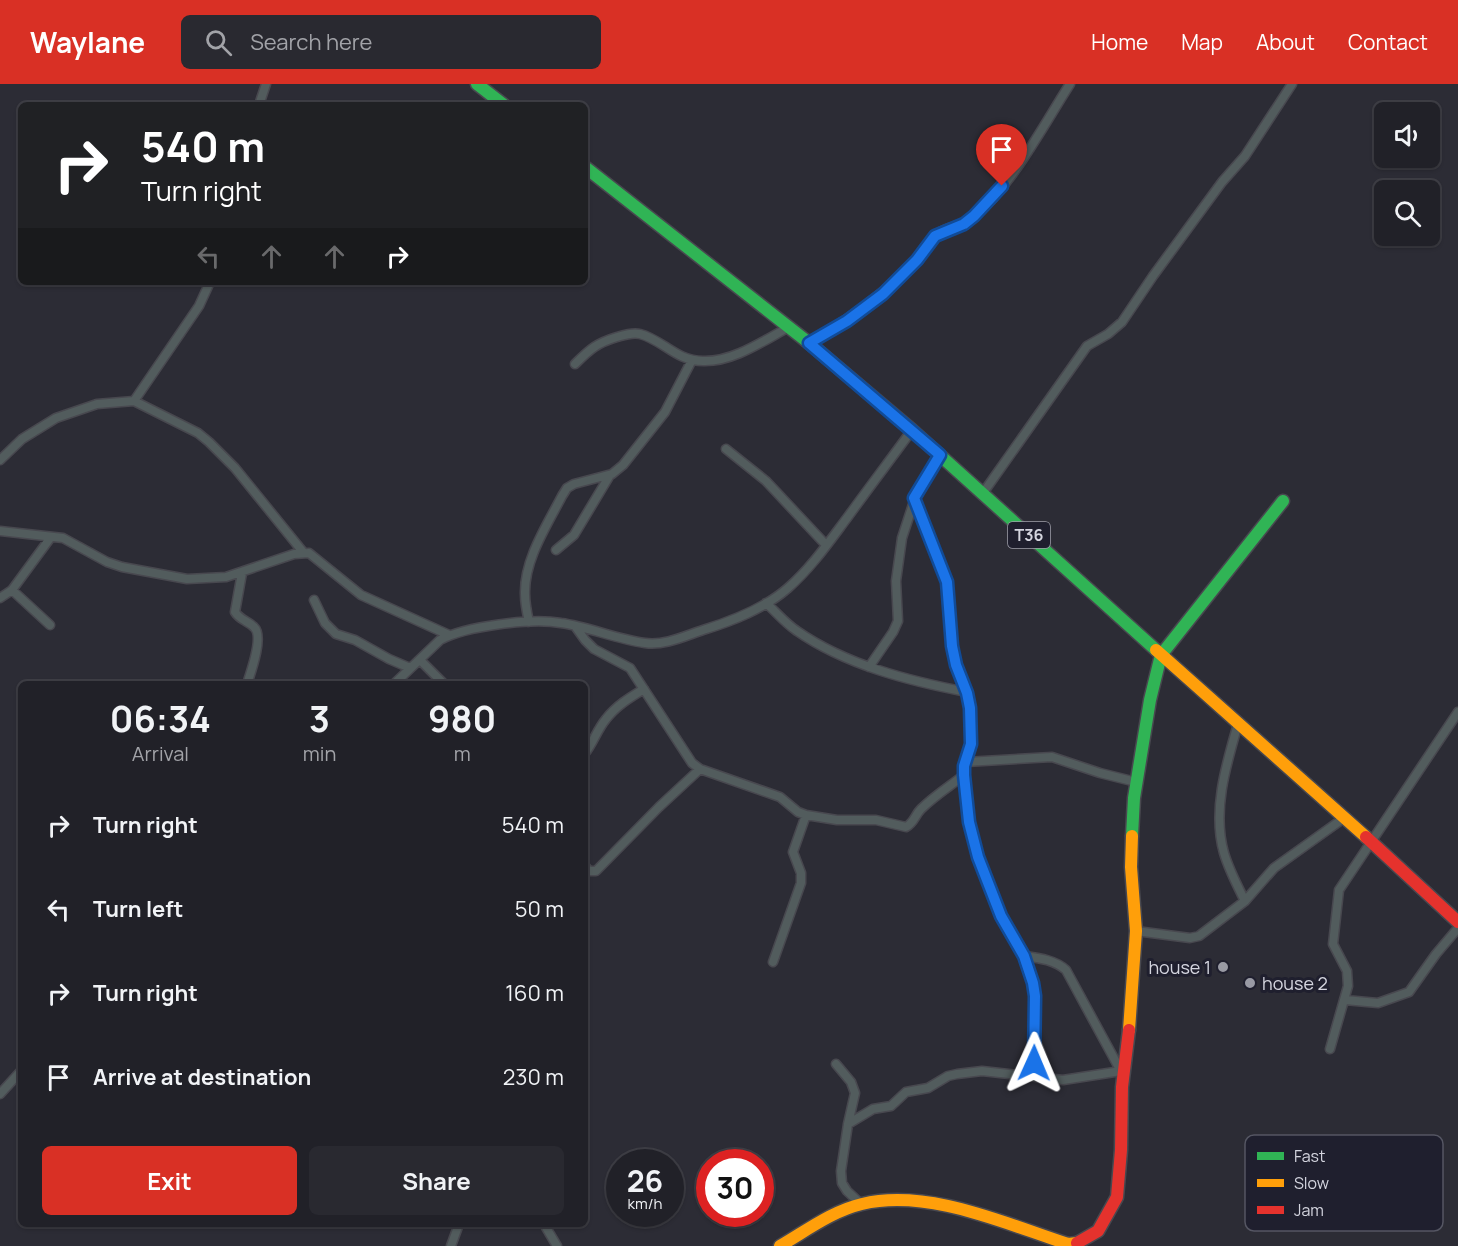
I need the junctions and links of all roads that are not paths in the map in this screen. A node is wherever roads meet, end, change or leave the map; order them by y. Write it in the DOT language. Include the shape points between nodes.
graph roads {
  1 [pos="266,84"];
  2 [pos="477,84"];
  3 [pos="1070,84"];
  4 [pos="1292,84"];
  5 [pos="260,102"];
  6 [pos="500,102"];
  7 [pos="588,169"];
  8 [pos="209,285"];
  9 [pos="789,327"];
  10 [pos="809,343"];
  11 [pos="692,360"];
  12 [pos="575,364"];
  13 [pos="134,401"];
  14 [pos="912,430"];
  15 [pos="726,448"];
  16 [pos="940,455"];
  17 [pos="0,460"];
  18 [pos="610,475"];
  19 [pos="983,493"];
  20 [pos="914,498"];
  21 [pos="1283,501"];
  22 [pos="0,531"];
  23 [pos="51,537"];
  24 [pos="826,546"];
  25 [pos="555,550"];
  26 [pos="303,552"];
  27 [pos="242,573"];
  28 [pos="12,590"];
  29 [pos="0,598"];
  30 [pos="314,600"];
  31 [pos="766,603"];
  32 [pos="529,622"];
  33 [pos="50,625"];
  34 [pos="575,626"];
  35 [pos="449,635"];
  36 [pos="1161,655"];
  37 [pos="420,660"];
  38 [pos="411,668"];
  39 [pos="869,668"];
  40 [pos="249,681"];
  41 [pos="397,681"];
  42 [pos="441,681"];
  43 [pos="644,689"];
  44 [pos="967,693"];
  45 [pos="1458,712"];
  46 [pos="1238,724"];
  47 [pos="588,748"];
  48 [pos="966,762"];
  49 [pos="700,769"];
  50 [pos="964,775"];
  51 [pos="1136,782"];
  52 [pos="806,815"];
  53 [pos="1344,818"];
  54 [pos="1372,842"];
  55 [pos="588,870"];
  56 [pos="1245,901"];
  57 [pos="1458,922"];
  58 [pos="1458,928"];
  59 [pos="1136,930"];
  60 [pos="1024,956"];
  61 [pos="773,963"];
  62 [pos="1345,1000"];
  63 [pos="1330,1049"];
  64 [pos="836,1064"];
  65 [pos="1122,1073"];
  66 [pos="18,1074"];
  67 [pos="1034,1076"];
  68 [pos="0,1094"];
  69 [pos="848,1124"];
  70 [pos="861,1204"];
  71 [pos="458,1227"];
  72 [pos="546,1227"];
  73 [pos="1070,1245"];
  74 [pos="451,1246"];
  75 [pos="557,1246"];
  76 [pos="780,1246"];
  1 -- 5 [label="street"];
  2 -- 6 [label="main road"];
  3 -- 10 [label="street" via="992,199 964,224 935,236 883,294"];
  4 -- 19 [label="street" via="1245,156 1222,182 1128,314 1116,328 1087,346"];
  7 -- 9 [label="main road, T36"];
  8 -- 13 [label="street" via="199,306"];
  9 -- 10 [label="main road, T36"];
  9 -- 11 [label="street" via="723,358"];
  10 -- 14 [label="main road, T36"];
  11 -- 12 [label="street" via="642,335 629,334 600,342"];
  11 -- 18 [label="street" via="664,412 623,465"];
  13 -- 17 [label="street" via="97,404 56,418 22,439"];
  13 -- 26 [label="street" via="209,442"];
  14 -- 16 [label="main road, T36"];
  14 -- 24 [label="street"];
  15 -- 24 [label="street" via="766,481"];
  16 -- 19 [label="main road, T36"];
  16 -- 20 [label="street"];
  18 -- 25 [label="street" via="574,535"];
  18 -- 32 [label="street" via="574,484 562,496 526,577"];
  19 -- 36 [label="main road, T36"];
  20 -- 39 [label="street" via="897,574 898,621"];
  20 -- 44 [label="street" via="947,582 952,646"];
  21 -- 36 [label="main road"];
  22 -- 23 [label="street"];
  23 -- 27 [label="street" via="73,542 122,567 188,579"];
  23 -- 28 [label="street"];
  24 -- 31 [label="street" via="787,588"];
  26 -- 27 [label="street"];
  26 -- 35 [label="street" via="361,595"];
  27 -- 40 [label="street" via="235,612 255,627 259,636"];
  28 -- 29 [label="street"];
  28 -- 33 [label="street"];
  30 -- 38 [label="street" via="325,623 336,634"];
  31 -- 34 [label="street" via="717,626 649,644"];
  31 -- 39 [label="street" via="795,630"];
  32 -- 34 [label="street"];
  32 -- 35 [label="street"];
  34 -- 43 [label="street" via="594,649 630,668"];
  35 -- 37 [label="street"];
  36 -- 46 [label="main road, T36"];
  36 -- 51 [label="main road"];
  37 -- 38 [label="street"];
  37 -- 42 [label="street"];
  38 -- 41 [label="street"];
  39 -- 44 [label="street"];
  43 -- 47 [label="street" via="612,711"];
  43 -- 49 [label="street" via="692,763"];
  44 -- 48 [label="street" via="971,744"];
  45 -- 54 [label="street"];
  46 -- 53 [label="main road, T36"];
  46 -- 56 [label="street" via="1227,760 1220,827 1224,851"];
  48 -- 50 [label="street"];
  48 -- 51 [label="street" via="1052,757"];
  49 -- 52 [label="street" via="780,797"];
  49 -- 55 [label="street" via="596,871"];
  50 -- 52 [label="street" via="927,803 906,828 876,820"];
  50 -- 60 [label="street" via="978,857 1001,916"];
  51 -- 59 [label="main road" via="1131,867"];
  52 -- 61 [label="street" via="793,852 801,884"];
  53 -- 54 [label="main road, T36"];
  53 -- 56 [label="street" via="1274,868"];
  54 -- 57 [label="main road, T36"];
  54 -- 62 [label="street" via="1336,899 1333,944 1349,977"];
  56 -- 59 [label="street" via="1199,936"];
  58 -- 62 [label="street" via="1409,993 1378,1003"];
  59 -- 65 [label="main road" via="1130,1023"];
  60 -- 65 [label="street" via="1066,970"];
  60 -- 67 [label="street" via="1035,996"];
  62 -- 63 [label="street"];
  64 -- 69 [label="street" via="854,1087"];
  65 -- 67 [label="street" via="1063,1080"];
  65 -- 73 [label="main road" via="1117,1197 1098,1231"];
  66 -- 68 [label="street"];
  67 -- 69 [label="street" via="982,1071 948,1076 928,1088 906,1092 891,1106 873,1109"];
  69 -- 70 [label="street" via="842,1183"];
  70 -- 73 [label="main road" via="897,1200 930,1203"];
  70 -- 76 [label="main road"];
  71 -- 74 [label="street"];
  72 -- 75 [label="street"];
}
